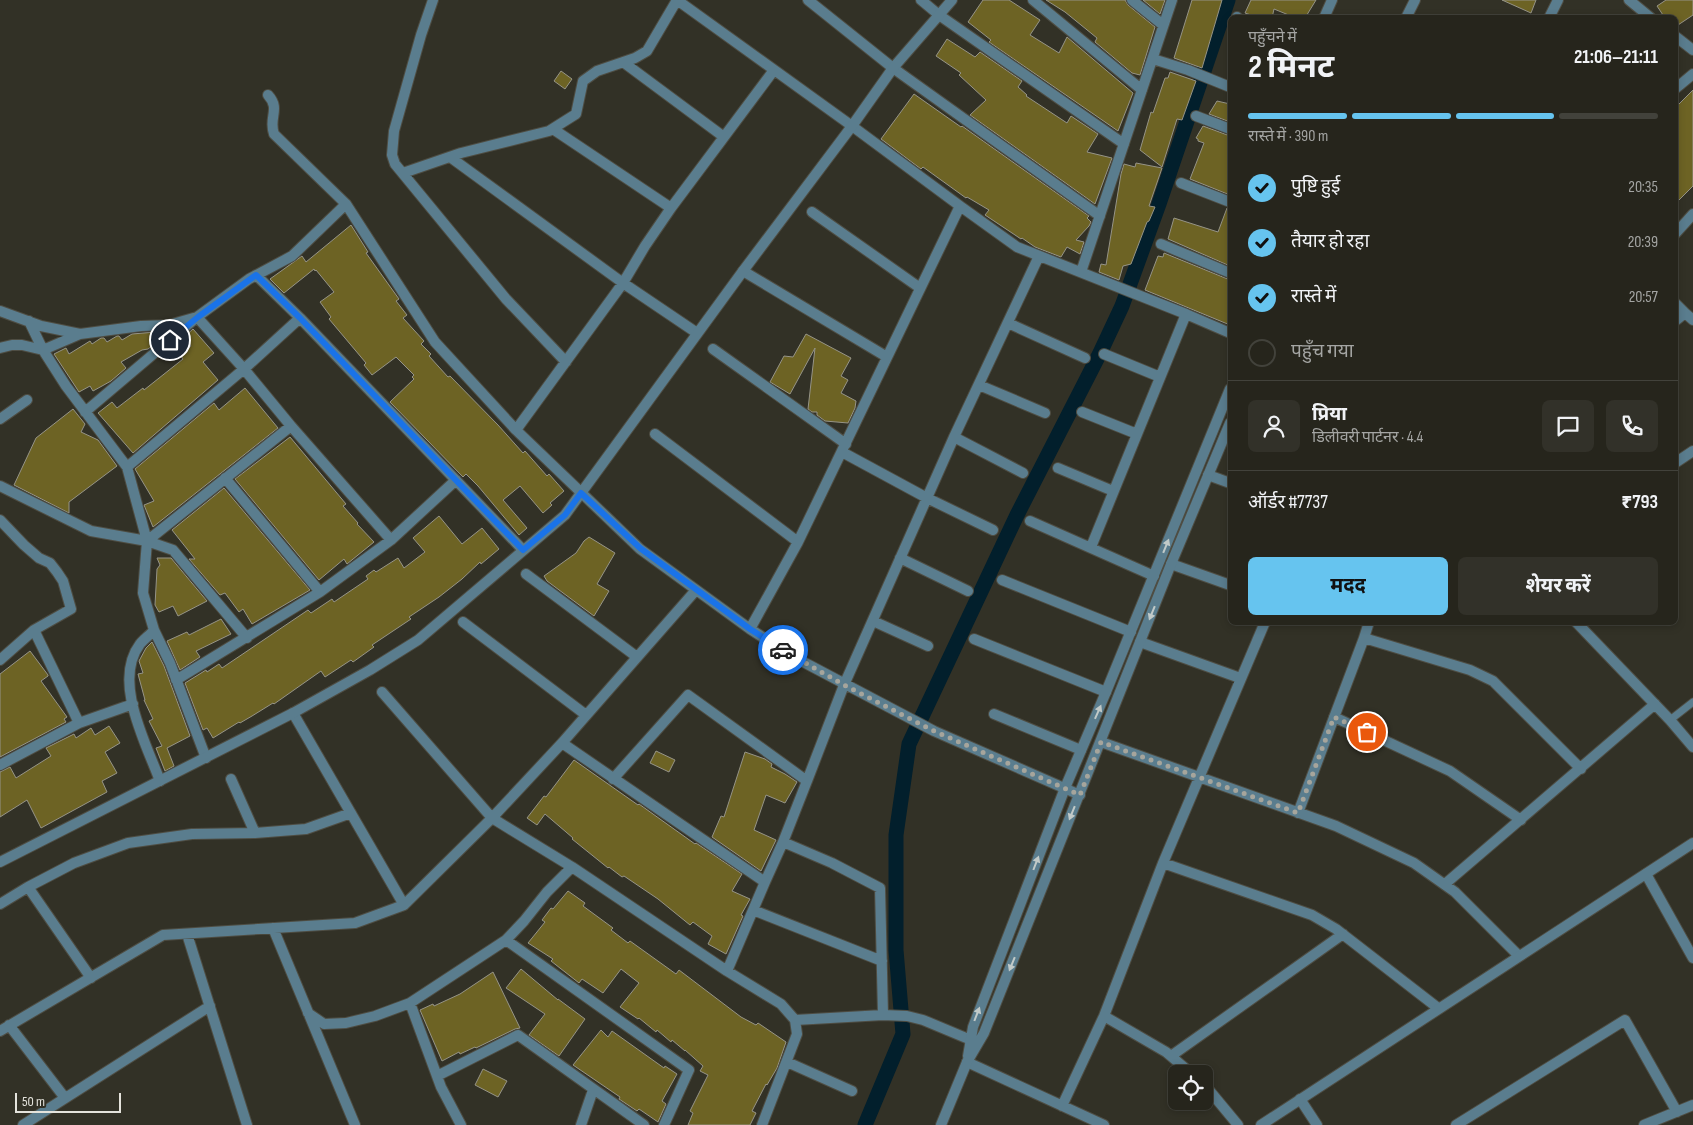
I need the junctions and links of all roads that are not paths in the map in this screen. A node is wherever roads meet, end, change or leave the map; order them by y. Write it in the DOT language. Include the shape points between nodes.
graph roads {
  1 [pos="433,0"];
  2 [pos="808,0"];
  3 [pos="920,0"];
  4 [pos="952,0"];
  5 [pos="1033,0"];
  6 [pos="1132,0"];
  7 [pos="1172,0"];
  8 [pos="1332,0"];
  9 [pos="1415,0"];
  10 [pos="1558,0"];
  11 [pos="1629,0"];
  12 [pos="938,15"];
  13 [pos="1325,15"];
  14 [pos="1408,15"];
  15 [pos="1550,15"];
  16 [pos="1647,15"];
  17 [pos="1163,26"];
  18 [pos="1678,38"];
  19 [pos="1693,50"];
  20 [pos="1153,59"];
  21 [pos="623,62"];
  22 [pos="893,68"];
  23 [pos="774,70"];
  24 [pos="1693,74"];
  25 [pos="1228,86"];
  26 [pos="1678,86"];
  27 [pos="1142,90"];
  28 [pos="268,95"];
  29 [pos="1196,116"];
  30 [pos="852,126"];
  31 [pos="1228,128"];
  32 [pos="553,129"];
  33 [pos="724,137"];
  34 [pos="1124,144"];
  35 [pos="450,157"];
  36 [pos="403,173"];
  37 [pos="1181,183"];
  38 [pos="1228,201"];
  39 [pos="346,204"];
  40 [pos="960,206"];
  41 [pos="671,208"];
  42 [pos="812,212"];
  43 [pos="1693,214"];
  44 [pos="1100,216"];
  45 [pos="1678,231"];
  46 [pos="1161,244"];
  47 [pos="1039,256"];
  48 [pos="743,271"];
  49 [pos="1081,272"];
  50 [pos="1228,272"];
  51 [pos="256,275"];
  52 [pos="623,283"];
  53 [pos="920,288"];
  54 [pos="1678,306"];
  55 [pos="0,310"];
  56 [pos="1685,313"];
  57 [pos="1186,314"];
  58 [pos="198,317"];
  59 [pos="300,318"];
  60 [pos="1678,319"];
  61 [pos="1693,320"];
  62 [pos="29,321"];
  63 [pos="1008,323"];
  64 [pos="1228,332"];
  65 [pos="697,333"];
  66 [pos="80,334"];
  67 [pos="0,348"];
  68 [pos="713,349"];
  69 [pos="43,350"];
  70 [pos="1104,354"];
  71 [pos="887,357"];
  72 [pos="1084,358"];
  73 [pos="566,362"];
  74 [pos="244,369"];
  75 [pos="1160,377"];
  76 [pos="979,385"];
  77 [pos="1228,394"];
  78 [pos="27,400"];
  79 [pos="86,412"];
  80 [pos="1045,412"];
  81 [pos="1082,412"];
  82 [pos="0,419"];
  83 [pos="290,426"];
  84 [pos="1228,428"];
  85 [pos="516,430"];
  86 [pos="656,434"];
  87 [pos="1137,434"];
  88 [pos="954,437"];
  89 [pos="844,448"];
  90 [pos="1693,451"];
  91 [pos="1678,461"];
  92 [pos="127,468"];
  93 [pos="1058,468"];
  94 [pos="1023,473"];
  95 [pos="1208,475"];
  96 [pos="225,478"];
  97 [pos="456,480"];
  98 [pos="1228,482"];
  99 [pos="0,486"];
  100 [pos="1113,491"];
  101 [pos="584,496"];
  102 [pos="927,498"];
  103 [pos="0,520"];
  104 [pos="1030,521"];
  105 [pos="993,530"];
  106 [pos="391,540"];
  107 [pos="147,541"];
  108 [pos="798,542"];
  109 [pos="1091,547"];
  110 [pos="523,550"];
  111 [pos="900,558"];
  112 [pos="1171,564"];
  113 [pos="526,574"];
  114 [pos="1154,576"];
  115 [pos="1002,580"];
  116 [pos="1228,584"];
  117 [pos="696,590"];
  118 [pos="968,591"];
  119 [pos="320,592"];
  120 [pos="873,621"];
  121 [pos="463,622"];
  122 [pos="1264,625"];
  123 [pos="1368,625"];
  124 [pos="1579,625"];
  125 [pos="750,629"];
  126 [pos="34,630"];
  127 [pos="154,630"];
  128 [pos="1131,632"];
  129 [pos="247,638"];
  130 [pos="1364,638"];
  131 [pos="974,639"];
  132 [pos="1140,642"];
  133 [pos="928,646"];
  134 [pos="636,658"];
  135 [pos="0,660"];
  136 [pos="1240,678"];
  137 [pos="176,680"];
  138 [pos="844,685"];
  139 [pos="382,692"];
  140 [pos="1106,692"];
  141 [pos="1693,702"];
  142 [pos="133,704"];
  143 [pos="1655,704"];
  144 [pos="994,714"];
  145 [pos="586,715"];
  146 [pos="1334,717"];
  147 [pos="296,718"];
  148 [pos="1670,720"];
  149 [pos="79,723"];
  150 [pos="1101,742"];
  151 [pos="562,743"];
  152 [pos="1693,747"];
  153 [pos="1081,750"];
  154 [pos="206,758"];
  155 [pos="0,765"];
  156 [pos="1581,769"];
  157 [pos="1198,777"];
  158 [pos="231,779"];
  159 [pos="613,779"];
  160 [pos="160,781"];
  161 [pos="807,781"];
  162 [pos="1065,788"];
  163 [pos="1080,795"];
  164 [pos="351,813"];
  165 [pos="1298,813"];
  166 [pos="492,818"];
  167 [pos="1521,820"];
  168 [pos="255,833"];
  169 [pos="783,842"];
  170 [pos="1693,843"];
  171 [pos="1,859"];
  172 [pos="1163,862"];
  173 [pos="572,867"];
  174 [pos="1646,874"];
  175 [pos="765,882"];
  176 [pos="1445,884"];
  177 [pos="28,887"];
  178 [pos="0,904"];
  179 [pos="404,905"];
  180 [pos="753,910"];
  181 [pos="273,928"];
  182 [pos="187,934"];
  183 [pos="1343,934"];
  184 [pos="506,940"];
  185 [pos="1519,956"];
  186 [pos="1693,958"];
  187 [pos="882,961"];
  188 [pos="728,971"];
  189 [pos="91,978"];
  190 [pos="410,1003"];
  191 [pos="210,1006"];
  192 [pos="1438,1008"];
  193 [pos="308,1013"];
  194 [pos="886,1015"];
  195 [pos="1104,1016"];
  196 [pos="796,1020"];
  197 [pos="9,1025"];
  198 [pos="0,1031"];
  199 [pos="971,1040"];
  200 [pos="1171,1056"];
  201 [pos="787,1062"];
  202 [pos="967,1062"];
  203 [pos="1182,1065"];
  204 [pos="437,1076"];
  205 [pos="593,1090"];
  206 [pos="852,1091"];
  207 [pos="1213,1095"];
  208 [pos="65,1098"];
  209 [pos="1300,1099"];
  210 [pos="1693,1105"];
  211 [pos="1062,1106"];
  212 [pos="1676,1112"];
  213 [pos="24,1125"];
  214 [pos="246,1125"];
  215 [pos="355,1125"];
  216 [pos="461,1125"];
  217 [pos="581,1125"];
  218 [pos="644,1125"];
  219 [pos="664,1125"];
  220 [pos="762,1125"];
  221 [pos="941,1125"];
  222 [pos="1104,1125"];
  223 [pos="1238,1125"];
  224 [pos="1261,1125"];
  225 [pos="1318,1125"];
  226 [pos="1456,1125"];
  227 [pos="1644,1125"];
  1 -- 36 [label="street" via="392,143 395,164"];
  2 -- 22 [label="street"];
  3 -- 12 [label="street"];
  4 -- 12 [label="street"];
  5 -- 27 [label="street"];
  6 -- 17 [label="street"];
  7 -- 17 [label="street"];
  8 -- 13 [label="street"];
  9 -- 14 [label="street"];
  10 -- 15 [label="street"];
  11 -- 16 [label="street"];
  12 -- 22 [label="street"];
  12 -- 34 [label="street"];
  17 -- 20 [label="street"];
  18 -- 19 [label="street"];
  20 -- 25 [label="street"];
  20 -- 27 [label="street"];
  21 -- 23 [label="street" via="647,51 677,0"];
  21 -- 32 [label="street" via="597,71 582,81 576,114"];
  21 -- 33 [label="street"];
  22 -- 30 [label="street"];
  22 -- 44 [label="street"];
  23 -- 30 [label="street"];
  23 -- 33 [label="street"];
  24 -- 26 [label="street"];
  27 -- 34 [label="street"];
  28 -- 39 [label="street" via="275,105 274,134"];
  29 -- 31 [label="street"];
  30 -- 40 [label="street"];
  30 -- 48 [label="street"];
  32 -- 35 [label="street"];
  32 -- 41 [label="street"];
  33 -- 41 [label="street"];
  34 -- 44 [label="street"];
  35 -- 36 [label="street"];
  35 -- 52 [label="street"];
  36 -- 73 [label="street" via="506,299"];
  37 -- 38 [label="street"];
  39 -- 51 [label="street" via="292,256"];
  39 -- 85 [label="street" via="435,342"];
  40 -- 47 [label="street" via="1017,247"];
  40 -- 53 [label="street"];
  41 -- 52 [label="street"];
  42 -- 53 [label="street"];
  43 -- 45 [label="street"];
  44 -- 49 [label="street"];
  46 -- 50 [label="street"];
  47 -- 49 [label="street"];
  47 -- 63 [label="street"];
  48 -- 65 [label="street"];
  48 -- 71 [label="street"];
  49 -- 57 [label="street"];
  51 -- 58 [label="street"];
  51 -- 59 [label="street"];
  52 -- 65 [label="street"];
  52 -- 73 [label="street"];
  53 -- 71 [label="street"];
  54 -- 56 [label="street"];
  55 -- 62 [label="street"];
  56 -- 60 [label="street"];
  56 -- 61 [label="street"];
  57 -- 64 [label="street"];
  57 -- 75 [label="street"];
  58 -- 66 [label="street" via="169,325"];
  58 -- 74 [label="street"];
  58 -- 79 [label="street"];
  59 -- 74 [label="street"];
  59 -- 97 [label="street"];
  62 -- 66 [label="street"];
  62 -- 69 [label="street"];
  63 -- 72 [label="street"];
  63 -- 76 [label="street"];
  65 -- 101 [label="street"];
  66 -- 69 [label="street"];
  67 -- 69 [label="street" via="22,345"];
  68 -- 89 [label="street"];
  69 -- 79 [label="street"];
  70 -- 75 [label="street"];
  71 -- 89 [label="street"];
  73 -- 85 [label="street"];
  74 -- 83 [label="street"];
  74 -- 92 [label="street"];
  75 -- 87 [label="street"];
  76 -- 80 [label="street"];
  76 -- 88 [label="street"];
  114 -- 77 [label="street, one-way"];
  78 -- 82 [label="street"];
  79 -- 92 [label="street"];
  81 -- 87 [label="street"];
  83 -- 96 [label="street"];
  83 -- 106 [label="street"];
  84 -- 95 [label="street"];
  85 -- 101 [label="street"];
  86 -- 108 [label="street"];
  87 -- 100 [label="street"];
  88 -- 94 [label="street"];
  88 -- 102 [label="street"];
  89 -- 102 [label="street"];
  89 -- 108 [label="street"];
  90 -- 91 [label="street"];
  92 -- 107 [label="street"];
  93 -- 100 [label="street"];
  95 -- 98 [label="street"];
  95 -- 112 [label="street"];
  96 -- 107 [label="street"];
  96 -- 119 [label="street"];
  97 -- 106 [label="street"];
  97 -- 110 [label="street"];
  99 -- 107 [label="street" via="91,531"];
  100 -- 109 [label="street"];
  101 -- 110 [label="street"];
  101 -- 117 [label="street" via="640,548"];
  102 -- 105 [label="street"];
  102 -- 111 [label="street"];
  103 -- 126 [label="street" via="39,558 50,563 63,581 71,609"];
  104 -- 109 [label="street"];
  106 -- 119 [label="street"];
  107 -- 127 [label="street" via="143,593"];
  107 -- 129 [label="street" via="173,550"];
  108 -- 125 [label="street"];
  109 -- 114 [label="street"];
  110 -- 147 [label="street" via="418,640"];
  111 -- 118 [label="street"];
  111 -- 120 [label="street"];
  112 -- 116 [label="street"];
  112 -- 132 [label="street, one-way"];
  113 -- 134 [label="street"];
  114 -- 128 [label="street"];
  115 -- 128 [label="street"];
  117 -- 125 [label="street"];
  117 -- 134 [label="street"];
  119 -- 129 [label="street"];
  120 -- 133 [label="street"];
  120 -- 138 [label="street"];
  121 -- 145 [label="street"];
  122 -- 136 [label="street"];
  123 -- 130 [label="street"];
  124 -- 143 [label="street"];
  125 -- 138 [label="street"];
  126 -- 135 [label="street"];
  126 -- 149 [label="street"];
  127 -- 137 [label="street"];
  127 -- 142 [label="street" via="140,644 130,670"];
  128 -- 140 [label="street"];
  129 -- 137 [label="street"];
  130 -- 146 [label="street"];
  130 -- 156 [label="street" via="1470,670 1493,681"];
  131 -- 140 [label="street"];
  132 -- 136 [label="street"];
  132 -- 150 [label="street"];
  134 -- 145 [label="street"];
  136 -- 157 [label="street"];
  137 -- 154 [label="street"];
  138 -- 161 [label="street"];
  138 -- 162 [label="street" via="934,731"];
  139 -- 166 [label="street"];
  153 -- 140 [label="street, one-way"];
  141 -- 148 [label="lane"];
  142 -- 149 [label="street"];
  142 -- 160 [label="street"];
  143 -- 148 [label="street"];
  143 -- 156 [label="street"];
  144 -- 153 [label="street"];
  145 -- 151 [label="street"];
  146 -- 165 [label="street"];
  146 -- 167 [label="street" via="1450,771"];
  147 -- 154 [label="street"];
  147 -- 164 [label="street"];
  148 -- 152 [label="street"];
  149 -- 155 [label="street"];
  150 -- 157 [label="street"];
  150 -- 163 [label="street"];
  151 -- 159 [label="street"];
  151 -- 166 [label="street"];
  153 -- 162 [label="street"];
  154 -- 160 [label="street"];
  156 -- 167 [label="street"];
  157 -- 165 [label="street"];
  157 -- 172 [label="street"];
  158 -- 168 [label="street"];
  159 -- 161 [label="street" via="688,695"];
  159 -- 175 [label="street"];
  160 -- 171 [label="street"];
  161 -- 169 [label="street"];
  162 -- 163 [label="street"];
  199 -- 162 [label="street, one-way" via="972,1027"];
  163 -- 202 [label="street, one-way" via="984,1033"];
  164 -- 168 [label="street" via="306,829"];
  164 -- 179 [label="street"];
  165 -- 176 [label="street" via="1336,826 1414,862"];
  166 -- 173 [label="street"];
  166 -- 179 [label="street"];
  167 -- 176 [label="street"];
  168 -- 177 [label="street" via="192,834 128,843 74,863"];
  169 -- 175 [label="street"];
  169 -- 187 [label="street" via="880,888"];
  170 -- 174 [label="street"];
  172 -- 183 [label="street" via="1312,915"];
  172 -- 195 [label="street"];
  173 -- 184 [label="street"];
  173 -- 188 [label="street"];
  174 -- 185 [label="street"];
  174 -- 186 [label="street"];
  175 -- 180 [label="street"];
  176 -- 185 [label="street"];
  177 -- 178 [label="street"];
  177 -- 189 [label="street"];
  179 -- 181 [label="street" via="355,923"];
  180 -- 187 [label="street"];
  180 -- 188 [label="street"];
  181 -- 182 [label="street"];
  181 -- 193 [label="street"];
  182 -- 189 [label="street" via="163,935"];
  182 -- 191 [label="street"];
  183 -- 192 [label="street"];
  183 -- 200 [label="street"];
  184 -- 190 [label="street"];
  184 -- 219 [label="street" via="689,1070"];
  185 -- 192 [label="street"];
  187 -- 194 [label="street"];
  188 -- 196 [label="street" via="781,1004"];
  189 -- 197 [label="street"];
  190 -- 193 [label="street" via="346,1023 324,1024"];
  190 -- 204 [label="street"];
  191 -- 208 [label="street"];
  191 -- 214 [label="street"];
  192 -- 209 [label="street"];
  193 -- 215 [label="street"];
  194 -- 196 [label="street"];
  194 -- 199 [label="street" via="923,1020"];
  195 -- 200 [label="street"];
  195 -- 211 [label="street"];
  196 -- 201 [label="street" via="797,1034"];
  197 -- 198 [label="street"];
  197 -- 208 [label="street"];
  199 -- 202 [label="street"];
  200 -- 203 [label="street"];
  201 -- 206 [label="street"];
  201 -- 220 [label="street"];
  202 -- 211 [label="street"];
  202 -- 221 [label="street"];
  204 -- 205 [label="street" via="518,1035"];
  204 -- 216 [label="street"];
  205 -- 217 [label="street"];
  205 -- 218 [label="street"];
  207 -- 223 [label="street"];
  208 -- 213 [label="street"];
  209 -- 224 [label="street"];
  209 -- 225 [label="street"];
  210 -- 212 [label="street"];
  211 -- 222 [label="street"];
  212 -- 226 [label="street" via="1625,1020"];
  212 -- 227 [label="street"];
}
